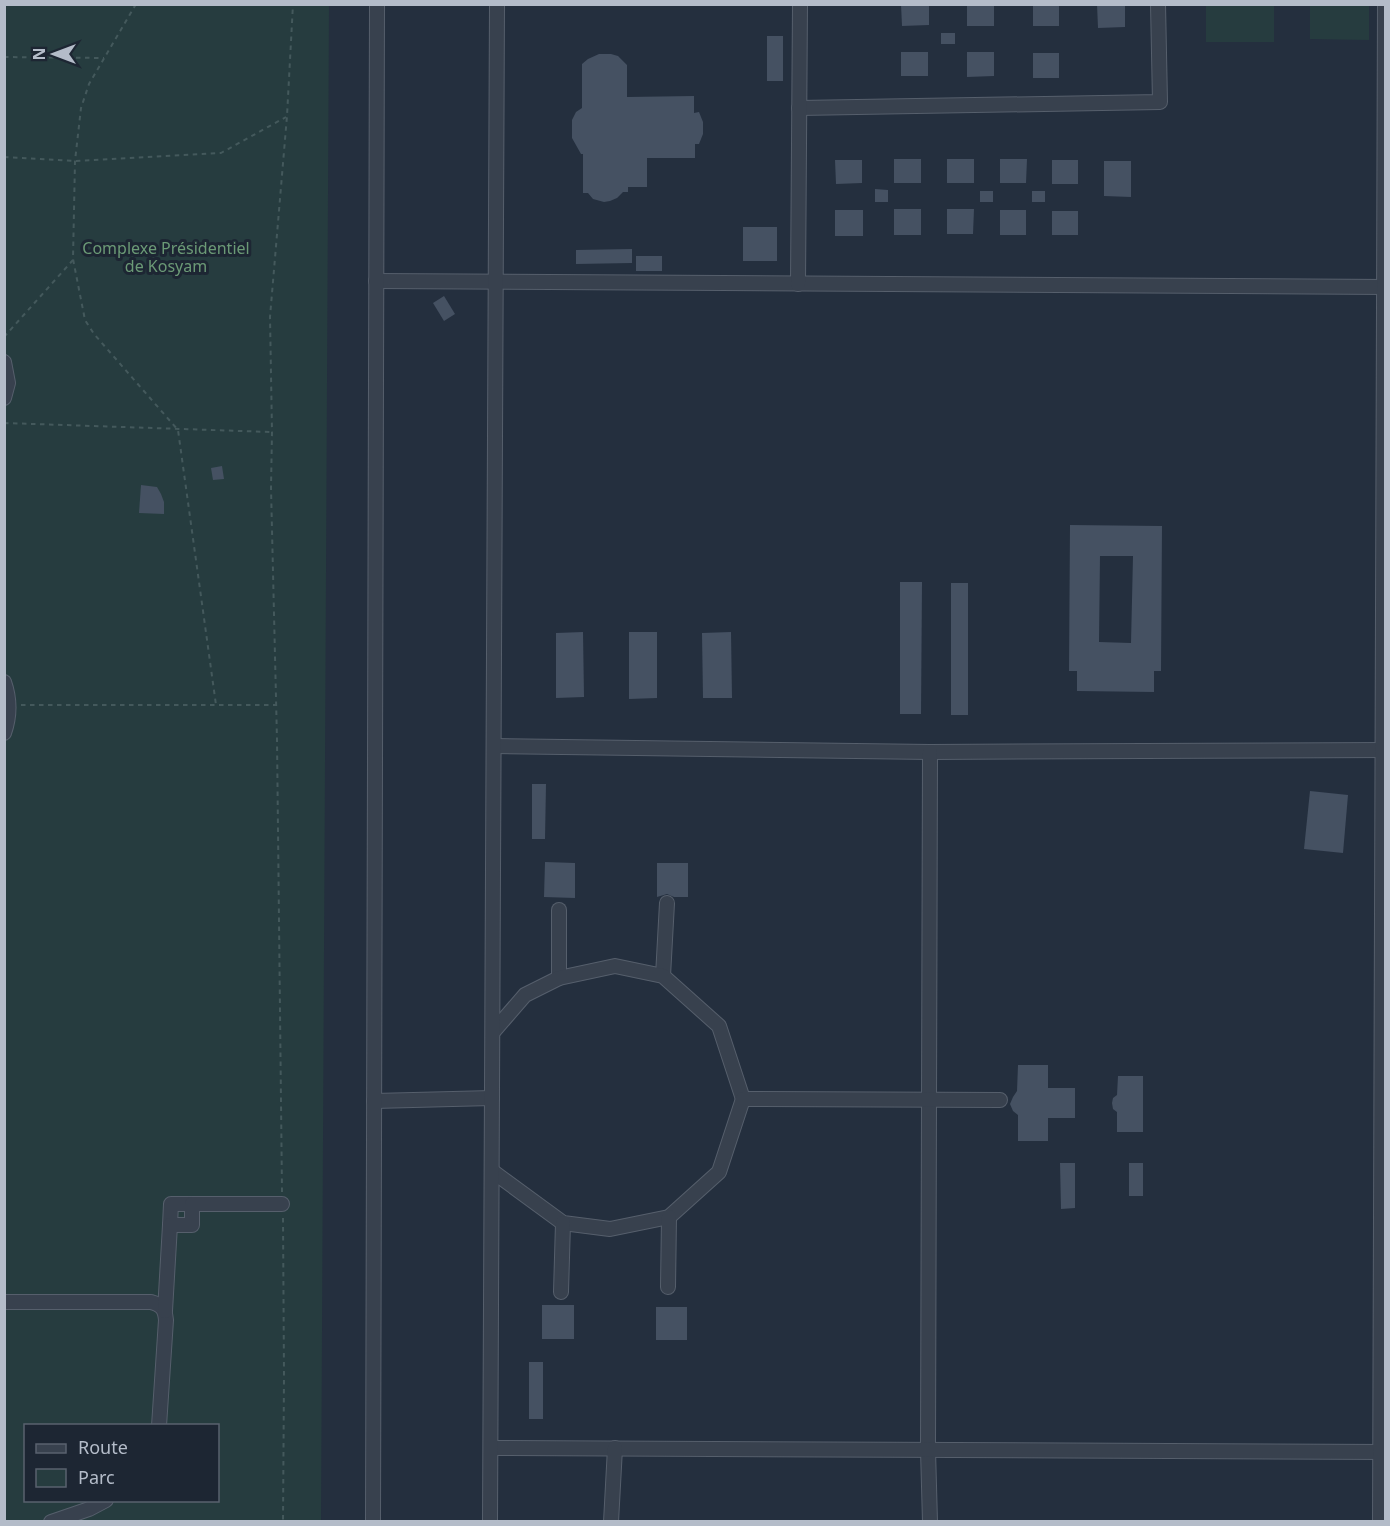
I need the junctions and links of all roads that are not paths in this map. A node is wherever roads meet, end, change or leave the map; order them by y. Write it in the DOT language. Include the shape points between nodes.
graph roads {
  1 [pos="377,4"];
  2 [pos="497,4"];
  3 [pos="800,4"];
  4 [pos="1158,4"];
  5 [pos="1385,4"];
  6 [pos="799,108"];
  7 [pos="376,281"];
  8 [pos="496,282"];
  9 [pos="798,284"];
  10 [pos="1385,287"];
  11 [pos="4,362"];
  12 [pos="4,398"];
  13 [pos="4,682"];
  14 [pos="4,733"];
  15 [pos="494,746"];
  16 [pos="1384,750"];
  17 [pos="930,752"];
  18 [pos="667,903"];
  19 [pos="559,910"];
  20 [pos="663,976"];
  21 [pos="560,978"];
  22 [pos="493,1032"];
  23 [pos="492,1098"];
  24 [pos="743,1099"];
  25 [pos="929,1100"];
  26 [pos="1000,1100"];
  27 [pos="374,1101"];
  28 [pos="492,1172"];
  29 [pos="192,1204"];
  30 [pos="282,1204"];
  31 [pos="669,1217"];
  32 [pos="563,1223"];
  33 [pos="170,1225"];
  34 [pos="668,1287"];
  35 [pos="561,1292"];
  36 [pos="4,1302"];
  37 [pos="165,1311"];
  38 [pos="159,1424"];
  39 [pos="491,1448"];
  40 [pos="615,1449"];
  41 [pos="928,1450"];
  42 [pos="1383,1452"];
  43 [pos="102,1502"];
  44 [pos="51,1521"];
  45 [pos="373,1521"];
  46 [pos="490,1521"];
  47 [pos="611,1521"];
  48 [pos="930,1521"];
  49 [pos="1380,1521"];
  1 -- 7 [label="lane"];
  2 -- 8 [label="lane"];
  3 -- 6 [label="lane"];
  4 -- 6 [label="lane" via="1160,102"];
  5 -- 10 [label="lane"];
  6 -- 9 [label="lane"];
  7 -- 8 [label="lane"];
  7 -- 27 [label="lane"];
  8 -- 9 [label="lane"];
  8 -- 15 [label="lane"];
  9 -- 10 [label="lane"];
  10 -- 16 [label="lane"];
  11 -- 12 [label="lane" via="8,383"];
  13 -- 14 [label="lane" via="9,705"];
  15 -- 17 [label="lane"];
  15 -- 22 [label="lane"];
  16 -- 17 [label="lane"];
  16 -- 42 [label="lane"];
  17 -- 25 [label="lane"];
  18 -- 20 [label="lane"];
  19 -- 21 [label="lane"];
  20 -- 21 [label="lane" via="615,966"];
  20 -- 24 [label="lane" via="719,1026"];
  21 -- 22 [label="lane" via="525,995"];
  22 -- 23 [label="lane"];
  23 -- 27 [label="lane"];
  23 -- 28 [label="lane"];
  24 -- 25 [label="lane"];
  24 -- 31 [label="lane" via="719,1172"];
  25 -- 26 [label="lane"];
  25 -- 41 [label="lane"];
  27 -- 45 [label="lane"];
  28 -- 32 [label="lane"];
  28 -- 39 [label="lane"];
  29 -- 30 [label="lane"];
  29 -- 33 [label="lane" via="171,1204"];
  29 -- 33 [label="lane" via="192,1225"];
  31 -- 32 [label="lane" via="610,1229"];
  31 -- 34 [label="lane"];
  32 -- 35 [label="lane"];
  33 -- 37 [label="lane"];
  36 -- 37 [label="lane" via="151,1302"];
  37 -- 38 [label="lane"];
  39 -- 40 [label="lane"];
  39 -- 46 [label="lane"];
  40 -- 41 [label="lane"];
  40 -- 47 [label="lane"];
  41 -- 42 [label="lane"];
  41 -- 48 [label="lane"];
  42 -- 49 [label="lane"];
  43 -- 44 [label="lane"];
}
